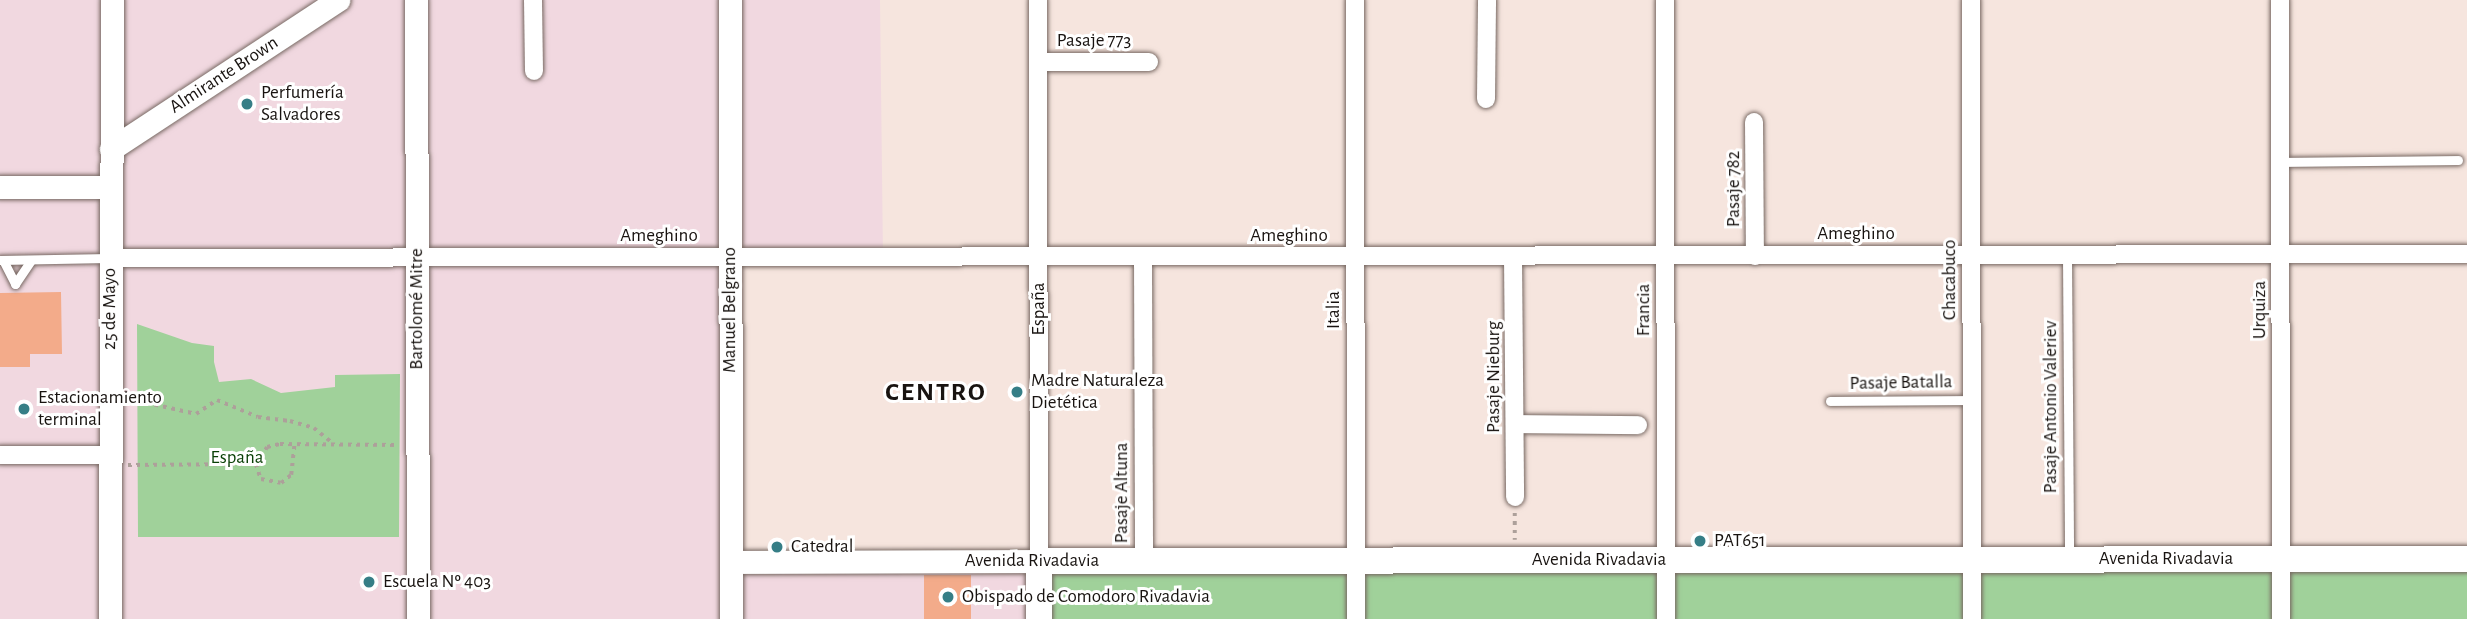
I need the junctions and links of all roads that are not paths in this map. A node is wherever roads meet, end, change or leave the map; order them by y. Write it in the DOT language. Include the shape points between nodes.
graph roads {
  1 [pos="112,0"];
  2 [pos="338,0"];
  3 [pos="416,0"];
  4 [pos="533,0"];
  5 [pos="730,0"];
  6 [pos="1038,0"];
  7 [pos="1355,0"];
  8 [pos="1487,0"];
  9 [pos="1665,0"];
  10 [pos="1971,0"];
  11 [pos="2280,0"];
  12 [pos="1038,62"];
  13 [pos="1149,62"];
  14 [pos="534,71"];
  15 [pos="1486,99"];
  16 [pos="1754,122"];
  17 [pos="111,149"];
  18 [pos="2458,160"];
  19 [pos="2281,162"];
  20 [pos="0,187"];
  21 [pos="111,187"];
  22 [pos="2281,254"];
  23 [pos="2467,254"];
  24 [pos="1971,255"];
  25 [pos="2067,255"];
  26 [pos="1355,256"];
  27 [pos="1513,256"];
  28 [pos="1665,256"];
  29 [pos="1755,256"];
  30 [pos="417,257"];
  31 [pos="730,257"];
  32 [pos="1038,257"];
  33 [pos="1143,257"];
  34 [pos="111,258"];
  35 [pos="1,260"];
  36 [pos="31,260"];
  37 [pos="1972,400"];
  38 [pos="1830,401"];
  39 [pos="1515,424"];
  40 [pos="1637,425"];
  41 [pos="0,455"];
  42 [pos="110,460"];
  43 [pos="1515,497"];
  44 [pos="2281,559"];
  45 [pos="2467,559"];
  46 [pos="1666,560"];
  47 [pos="1972,560"];
  48 [pos="2069,560"];
  49 [pos="1039,561"];
  50 [pos="1143,561"];
  51 [pos="1356,561"];
  52 [pos="731,562"];
  53 [pos="110,619"];
  54 [pos="418,619"];
  55 [pos="731,619"];
  56 [pos="1039,619"];
  57 [pos="1356,619"];
  58 [pos="1666,619"];
  59 [pos="1972,619"];
  60 [pos="2281,619"];
  1 -- 17 [label="street, 25 de Mayo"];
  2 -- 17 [label="street, Almirante Brown"];
  3 -- 30 [label="street, Bartolomé Mitre"];
  4 -- 14 [label="street"];
  5 -- 31 [label="street, Manuel Belgrano"];
  6 -- 12 [label="street, España"];
  7 -- 26 [label="street, Italia"];
  8 -- 15 [label="street"];
  9 -- 28 [label="street, Francia"];
  10 -- 24 [label="street, Chacabuco"];
  11 -- 19 [label="street, Urquiza"];
  12 -- 13 [label="street, Pasaje 773"];
  12 -- 32 [label="street, España"];
  16 -- 29 [label="street, Pasaje 782"];
  17 -- 21 [label="street, 25 de Mayo"];
  18 -- 19 [label="lane"];
  19 -- 22 [label="street, Urquiza"];
  20 -- 21 [label="street"];
  21 -- 34 [label="street, 25 de Mayo"];
  22 -- 23 [label="street, Ameghino"];
  22 -- 25 [label="street, Ameghino"];
  22 -- 44 [label="street, Urquiza"];
  24 -- 25 [label="street, Ameghino"];
  24 -- 29 [label="street, Ameghino"];
  24 -- 37 [label="street, Chacabuco"];
  25 -- 48 [label="lane, Pasaje Antonio Valeriev"];
  26 -- 27 [label="street, Ameghino"];
  26 -- 33 [label="street, Ameghino"];
  26 -- 51 [label="street, Italia"];
  27 -- 28 [label="street, Ameghino"];
  27 -- 39 [label="street, Pasaje Nieburg"];
  28 -- 29 [label="street, Ameghino"];
  28 -- 46 [label="street, Francia"];
  30 -- 31 [label="street, Ameghino"];
  30 -- 34 [label="street, Ameghino"];
  30 -- 54 [label="street, Bartolomé Mitre"];
  31 -- 32 [label="street, Ameghino"];
  31 -- 52 [label="street, Manuel Belgrano"];
  32 -- 33 [label="street, Ameghino"];
  32 -- 49 [label="street, España"];
  33 -- 50 [label="street, Pasaje Altuna"];
  34 -- 36 [label="lane"];
  34 -- 42 [label="street, 25 de Mayo"];
  35 -- 36 [label="lane"];
  35 -- 36 [label="lane" via="15,284"];
  37 -- 38 [label="lane, Pasaje Batalla"];
  37 -- 47 [label="street, Chacabuco"];
  39 -- 40 [label="street"];
  39 -- 43 [label="street, Pasaje Nieburg"];
  41 -- 42 [label="street"];
  42 -- 53 [label="street, 25 de Mayo"];
  44 -- 45 [label="main road, Avenida Rivadavia"];
  44 -- 48 [label="main road, Avenida Rivadavia"];
  44 -- 60 [label="street, Urquiza"];
  46 -- 47 [label="main road, Avenida Rivadavia"];
  46 -- 51 [label="main road, Avenida Rivadavia"];
  46 -- 58 [label="street, Francia"];
  47 -- 48 [label="main road, Avenida Rivadavia"];
  47 -- 59 [label="street, Chacabuco"];
  49 -- 50 [label="main road, Avenida Rivadavia"];
  49 -- 52 [label="street, Avenida Rivadavia"];
  49 -- 56 [label="main road, España"];
  50 -- 51 [label="main road, Avenida Rivadavia"];
  51 -- 57 [label="street, Italia"];
  52 -- 55 [label="street, Manuel Belgrano"];
}
